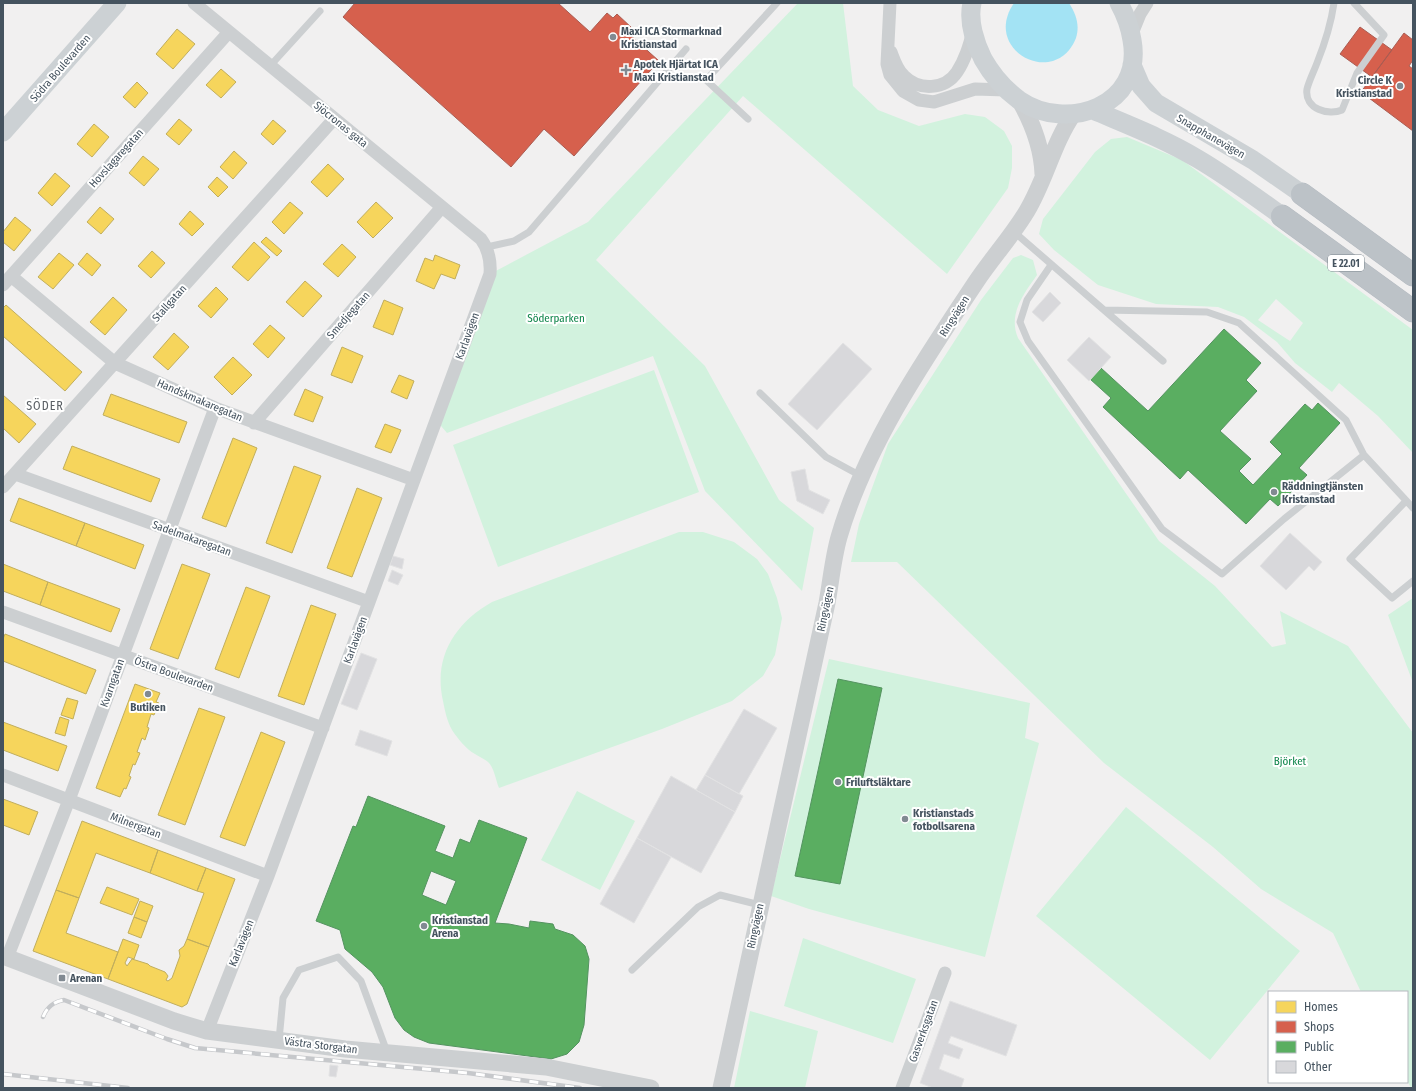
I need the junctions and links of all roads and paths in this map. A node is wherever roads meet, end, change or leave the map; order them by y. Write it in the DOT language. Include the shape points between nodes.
graph roads {
  1 [pos="117,3"];
  2 [pos="194,3"];
  3 [pos="777,3"];
  4 [pos="890,3"];
  5 [pos="1119,3"];
  6 [pos="1147,3"];
  7 [pos="1334,3"];
  8 [pos="1354,3"];
  9 [pos="971,4"];
  10 [pos="320,11"];
  11 [pos="229,32"];
  12 [pos="973,32"];
  13 [pos="1131,36"];
  14 [pos="887,45"];
  15 [pos="686,49"];
  16 [pos="1132,65"];
  17 [pos="270,66"];
  18 [pos="1013,95"];
  19 [pos="1093,110"];
  20 [pos="1074,113"];
  21 [pos="334,119"];
  22 [pos="748,119"];
  23 [pos="3,132"];
  24 [pos="1044,176"];
  25 [pos="1302,194"];
  26 [pos="442,207"];
  27 [pos="1282,216"];
  28 [pos="1013,231"];
  29 [pos="487,247"];
  30 [pos="1051,265"];
  31 [pos="1412,274"];
  32 [pos="7,280"];
  33 [pos="1104,310"];
  34 [pos="1412,310"];
  35 [pos="1163,361"];
  36 [pos="116,363"];
  37 [pos="760,393"];
  38 [pos="215,408"];
  39 [pos="254,423"];
  40 [pos="1364,455"];
  41 [pos="15,474"];
  42 [pos="861,476"];
  43 [pos="414,480"];
  44 [pos="3,487"];
  45 [pos="1406,501"];
  46 [pos="1413,508"];
  47 [pos="169,530"];
  48 [pos="1413,581"];
  49 [pos="369,602"];
  50 [pos="3,612"];
  51 [pos="123,655"];
  52 [pos="323,728"];
  53 [pos="3,775"];
  54 [pos="69,800"];
  55 [pos="268,876"];
  56 [pos="760,905"];
  57 [pos="5,957"];
  58 [pos="632,970"];
  59 [pos="945,973"];
  60 [pos="207,1031"];
  61 [pos="279,1040"];
  62 [pos="387,1053"];
  63 [pos="651,1088"];
  64 [pos="720,1088"];
  65 [pos="902,1088"];
  1 -- 23 [label="main road, Södra Boulevarden"];
  2 -- 11 [label="street, Sjöcronas gata"];
  3 -- 22 [label="lane" via="706,80"];
  4 -- 14 [label="street"];
  5 -- 13 [label="main road"];
  6 -- 13 [label="street"];
  7 -- 8 [label="lane" via="1325,43 1307,90 1310,103 1328,113 1342,110 1358,73 1384,35"];
  9 -- 12 [label="main road"];
  10 -- 17 [label="lane"];
  11 -- 17 [label="street, Sjöcronas gata"];
  11 -- 32 [label="street, Hovslagaregatan"];
  12 -- 14 [label="street" via="957,73 946,84 937,87 920,85 903,76"];
  12 -- 18 [label="main road" via="986,64"];
  13 -- 16 [label="main road"];
  14 -- 18 [label="street" via="890,75 903,91 920,100 934,102 975,89"];
  15 -- 29 [label="lane" via="529,232 514,241"];
  16 -- 19 [label="main road" via="1130,76 1120,91 1113,99"];
  16 -- 25 [label="main road, Snapphanevägen / E 22.01" via="1141,86 1156,102 1253,160"];
  17 -- 21 [label="street, Sjöcronas gata"];
  18 -- 20 [label="main road" via="1032,106 1052,112"];
  18 -- 24 [label="street" via="1032,124"];
  19 -- 20 [label="main road"];
  19 -- 27 [label="main road, E 22.01" via="1198,158"];
  20 -- 24 [label="street, Ringvägen" via="1059,137"];
  21 -- 26 [label="street, Sjöcronas gata"];
  21 -- 36 [label="street, Stallgatan"];
  24 -- 28 [label="street, Ringvägen" via="1027,211"];
  25 -- 31 [label="highway, E 22.01"];
  26 -- 29 [label="street, Sjöcronas gata"];
  26 -- 39 [label="street, Smedjegatan"];
  27 -- 34 [label="highway, E 22.01"];
  28 -- 30 [label="lane"];
  28 -- 42 [label="street, Ringvägen" via="970,291 903,396"];
  29 -- 43 [label="street, Karlavägen" via="490,274"];
  30 -- 33 [label="lane"];
  30 -- 40 [label="lane" via="1027,300 1020,322 1028,341 1162,529 1222,574 1284,519"];
  32 -- 36 [label="street, Handskmakaregatan"];
  33 -- 35 [label="lane"];
  33 -- 40 [label="lane" via="1207,312 1239,323 1346,420"];
  36 -- 38 [label="street, Handskmakaregatan"];
  36 -- 41 [label="street, Stallgatan"];
  37 -- 42 [label="lane" via="826,457"];
  38 -- 39 [label="street, Handskmakaregatan"];
  38 -- 47 [label="street, Kvarngatan"];
  39 -- 43 [label="street, Handskmakaregatan"];
  40 -- 45 [label="lane"];
  41 -- 44 [label="street, Stallgatan"];
  41 -- 47 [label="street, Sadelmakaregatan"];
  42 -- 56 [label="street, Ringvägen" via="838,539 827,603"];
  43 -- 49 [label="street, Karlavägen"];
  45 -- 46 [label="lane"];
  45 -- 48 [label="lane" via="1350,559 1392,598"];
  47 -- 49 [label="street, Sadelmakaregatan"];
  47 -- 51 [label="street, Kvarngatan"];
  49 -- 52 [label="street, Karlavägen"];
  50 -- 51 [label="street, Östra Boulevarden"];
  51 -- 52 [label="street, Östra Boulevarden"];
  51 -- 54 [label="street, Kvarngatan"];
  52 -- 55 [label="street, Karlavägen"];
  53 -- 54 [label="street, Milnergatan"];
  54 -- 55 [label="street, Milnergatan"];
  54 -- 57 [label="street, Kvarngatan"];
  55 -- 60 [label="street, Karlavägen"];
  56 -- 58 [label="lane" via="720,895 698,907"];
  56 -- 64 [label="street, Ringvägen"];
  57 -- 60 [label="street, Västra Storgatan"];
  59 -- 65 [label="street, Gasverksgatan"];
  60 -- 61 [label="street, Västra Storgatan"];
  61 -- 62 [label="street, Västra Storgatan"];
  61 -- 62 [label="lane" via="283,998 298,970 338,957 361,981"];
  62 -- 63 [label="street, Västra Storgatan" via="546,1067"];
}
